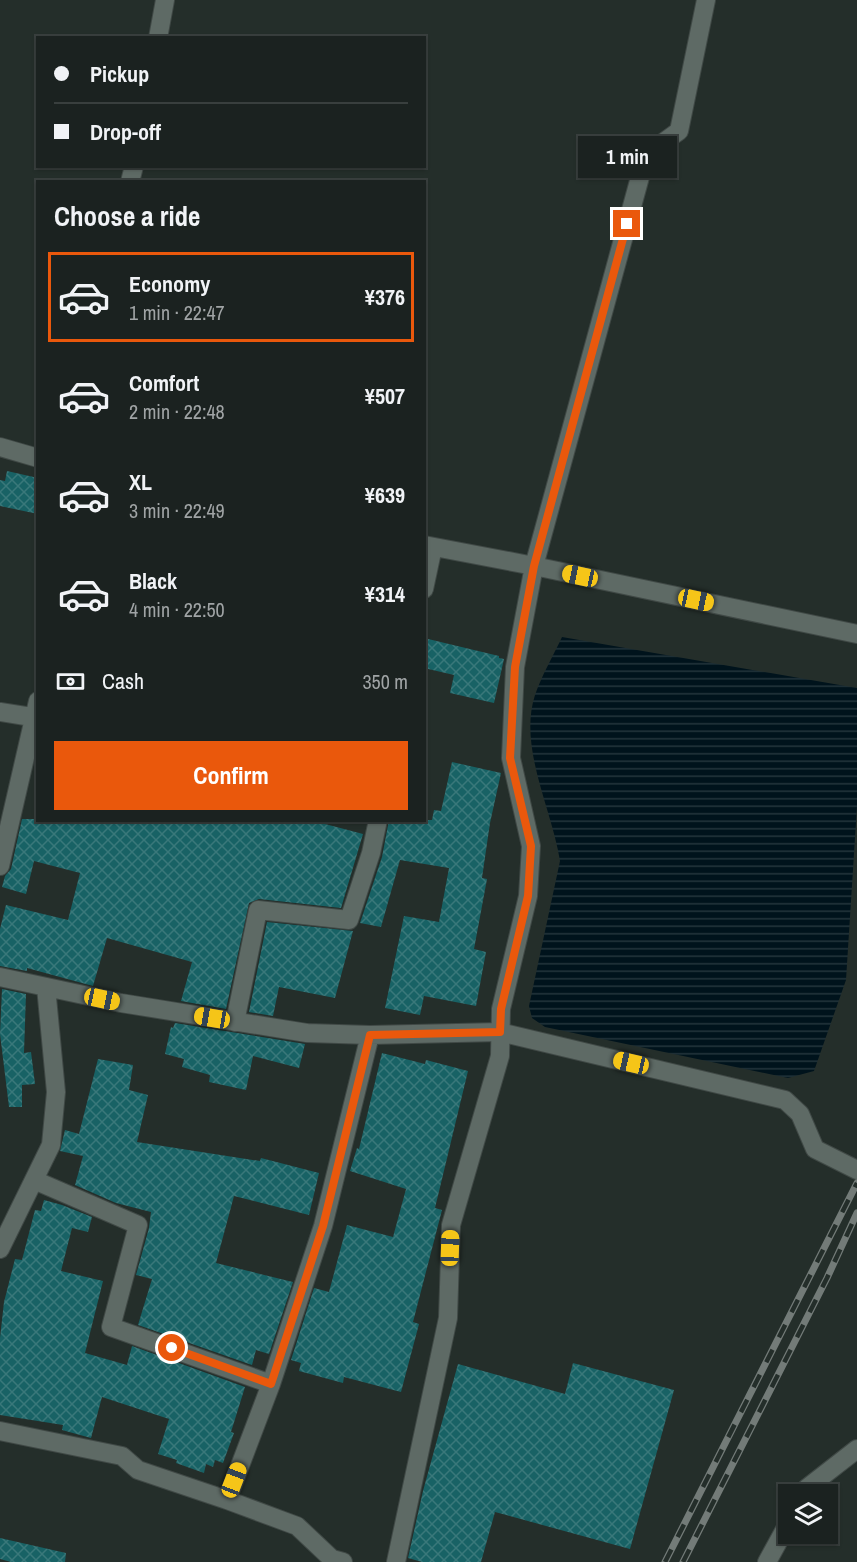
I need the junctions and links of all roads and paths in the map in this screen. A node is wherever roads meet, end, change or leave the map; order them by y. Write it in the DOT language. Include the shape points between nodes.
graph roads {
  1 [pos="165,0"];
  2 [pos="706,0"];
  3 [pos="158,36"];
  4 [pos="0,447"];
  5 [pos="36,457"];
  6 [pos="429,546"];
  7 [pos="534,566"];
  8 [pos="426,572"];
  9 [pos="857,634"];
  10 [pos="0,712"];
  11 [pos="36,712"];
  12 [pos="378,822"];
  13 [pos="0,866"];
  14 [pos="0,977"];
  15 [pos="46,987"];
  16 [pos="235,1022"];
  17 [pos="500,1032"];
  18 [pos="370,1035"];
  19 [pos="857,1170"];
  20 [pos="34,1180"];
  21 [pos="0,1249"];
  22 [pos="271,1384"];
  23 [pos="0,1431"];
  24 [pos="857,1449"];
  25 [pos="812,1484"];
  26 [pos="227,1500"];
  27 [pos="778,1542"];
  28 [pos="343,1562"];
  29 [pos="396,1562"];
  30 [pos="767,1562"];
  1 -- 3 [label="street"];
  2 -- 7 [label="street" via="679,131 646,155"];
  4 -- 5 [label="street"];
  6 -- 7 [label="street"];
  6 -- 8 [label="street"];
  7 -- 9 [label="street"];
  7 -- 17 [label="street" via="515,667 510,758 531,846 528,896 501,1009"];
  10 -- 11 [label="street"];
  11 -- 13 [label="street"];
  12 -- 16 [label="street" via="349,920 258,910"];
  14 -- 15 [label="street"];
  15 -- 16 [label="street"];
  15 -- 20 [label="street" via="56,1092 51,1145"];
  16 -- 18 [label="street" via="307,1033"];
  17 -- 18 [label="street"];
  17 -- 19 [label="street" via="785,1100 800,1114 815,1149"];
  17 -- 29 [label="street" via="500,1056 451,1225 448,1318"];
  18 -- 22 [label="street" via="323,1226"];
  20 -- 21 [label="street"];
  20 -- 22 [label="street" via="138,1225 111,1327"];
  22 -- 26 [label="street"];
  23 -- 26 [label="street" via="122,1456 138,1470"];
  24 -- 25 [label="street"];
  26 -- 28 [label="street" via="297,1526 332,1559"];
  27 -- 30 [label="street"];
}
